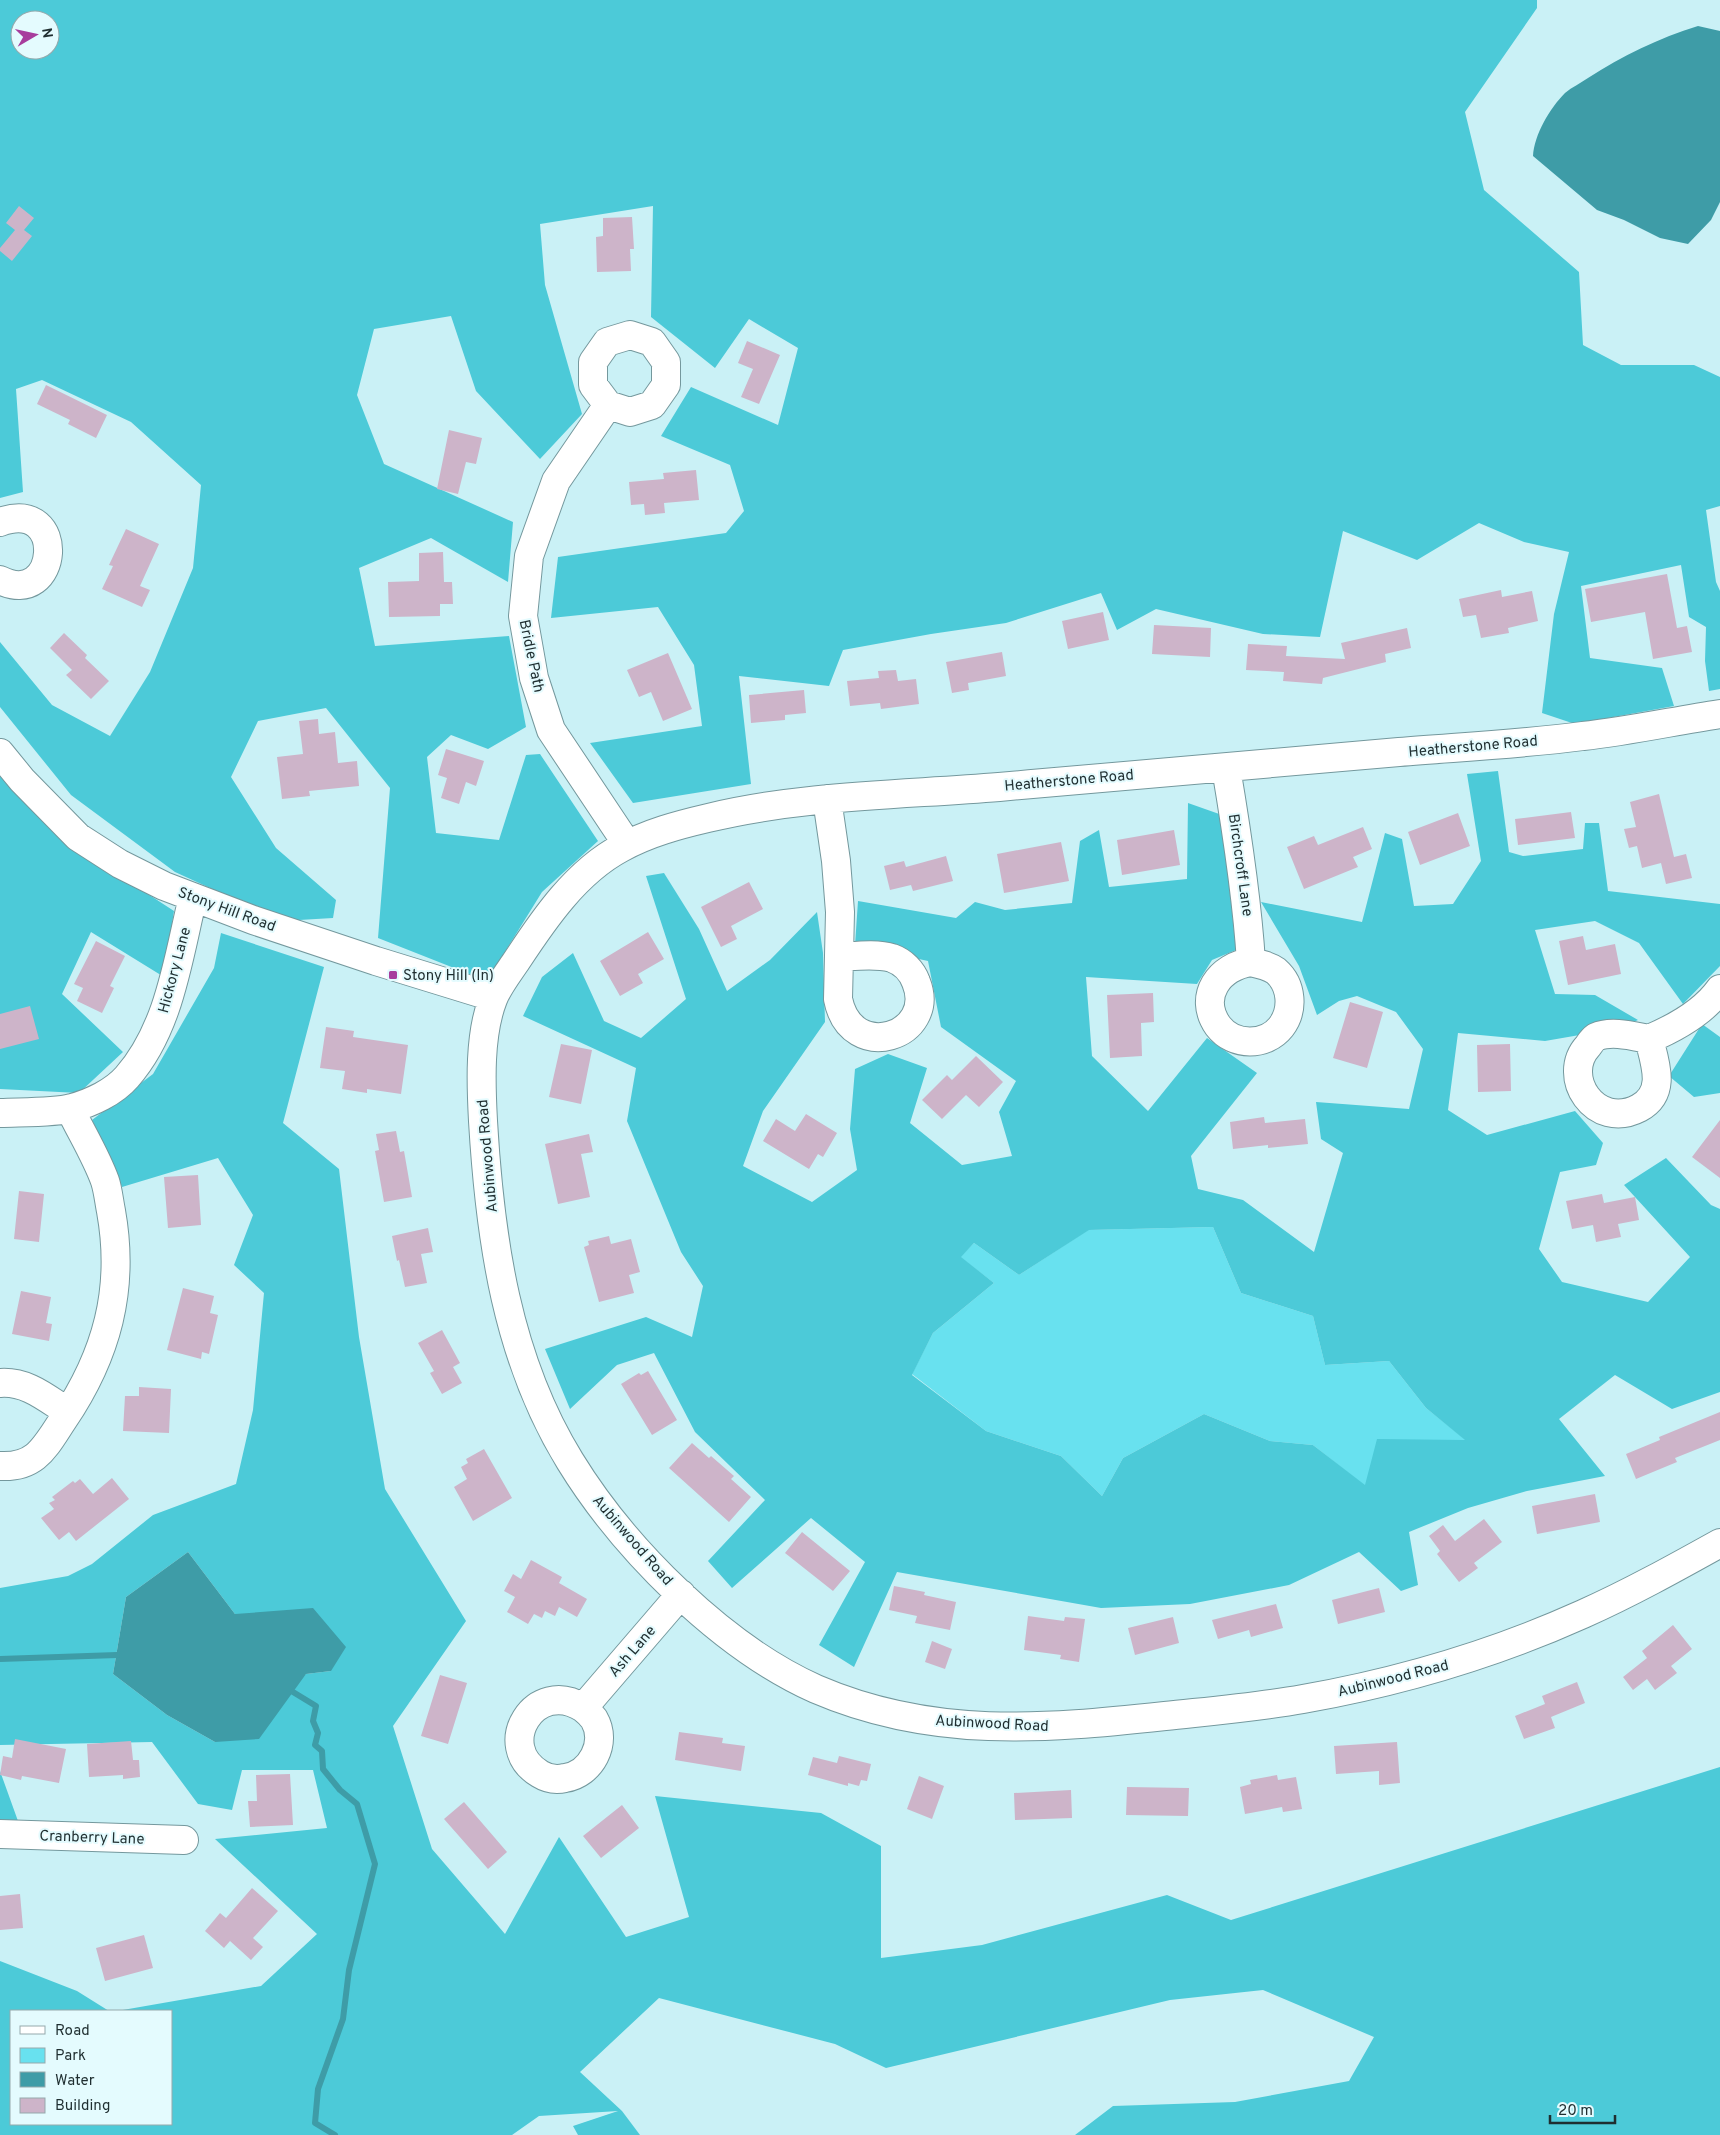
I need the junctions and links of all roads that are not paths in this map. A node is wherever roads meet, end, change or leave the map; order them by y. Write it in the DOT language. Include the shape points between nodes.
graph roads {
  1 [pos="608,405"];
  2 [pos="0,522"];
  3 [pos="0,580"];
  4 [pos="1720,714"];
  5 [pos="0,753"];
  6 [pos="1226,768"];
  7 [pos="827,799"];
  8 [pos="627,844"];
  9 [pos="193,897"];
  10 [pos="839,957"];
  11 [pos="1251,962"];
  12 [pos="1720,989"];
  13 [pos="493,997"];
  14 [pos="1649,1039"];
  15 [pos="70,1109"];
  16 [pos="0,1113"];
  17 [pos="0,1383"];
  18 [pos="68,1412"];
  19 [pos="0,1466"];
  20 [pos="1720,1543"];
  21 [pos="681,1594"];
  22 [pos="584,1708"];
  23 [pos="0,1834"];
  24 [pos="184,1840"];
  1 -- 8 [label="street, Bridle Path" via="556,481 529,556 523,616 534,678 551,730"];
  2 -- 3 [label="street" via="21,518 32,522 41,529 50,548 45,569 38,577 18,585"];
  4 -- 6 [label="street, Heatherstone Road" via="1585,736"];
  5 -- 9 [label="street, Stony Hill Road" via="78,837 120,864"];
  6 -- 7 [label="street, Heatherstone Road"];
  6 -- 11 [label="street, Birchcroff Lane" via="1242,862"];
  7 -- 8 [label="street, Heatherstone Road" via="728,813 652,833"];
  7 -- 10 [label="street" via="840,912"];
  8 -- 13 [label="street, Heatherstone Road" via="582,876 534,934"];
  9 -- 13 [label="street, Stony Hill Road" via="367,958"];
  9 -- 15 [label="street, Hickory Lane" via="165,1011 150,1044 127,1078 99,1098"];
  12 -- 14 [label="street" via="1690,1017"];
  13 -- 21 [label="street, Aubinwood Road" via="485,1036 481,1092 490,1205 498,1263 511,1320 536,1394 573,1466 626,1537"];
  15 -- 16 [label="street, Hickory Lane"];
  15 -- 18 [label="street" via="105,1181 116,1239 115,1291 105,1338 80,1396"];
  17 -- 18 [label="street" via="26,1386"];
  18 -- 19 [label="street" via="39,1454 28,1463"];
  20 -- 21 [label="street, Aubinwood Road" via="1580,1615 1492,1650 1399,1678 1256,1706 1046,1727 939,1722 854,1703 787,1675 756,1657 729,1638"];
  21 -- 22 [label="street, Ash Lane"];
  23 -- 24 [label="street, Cranberry Lane"];
}
